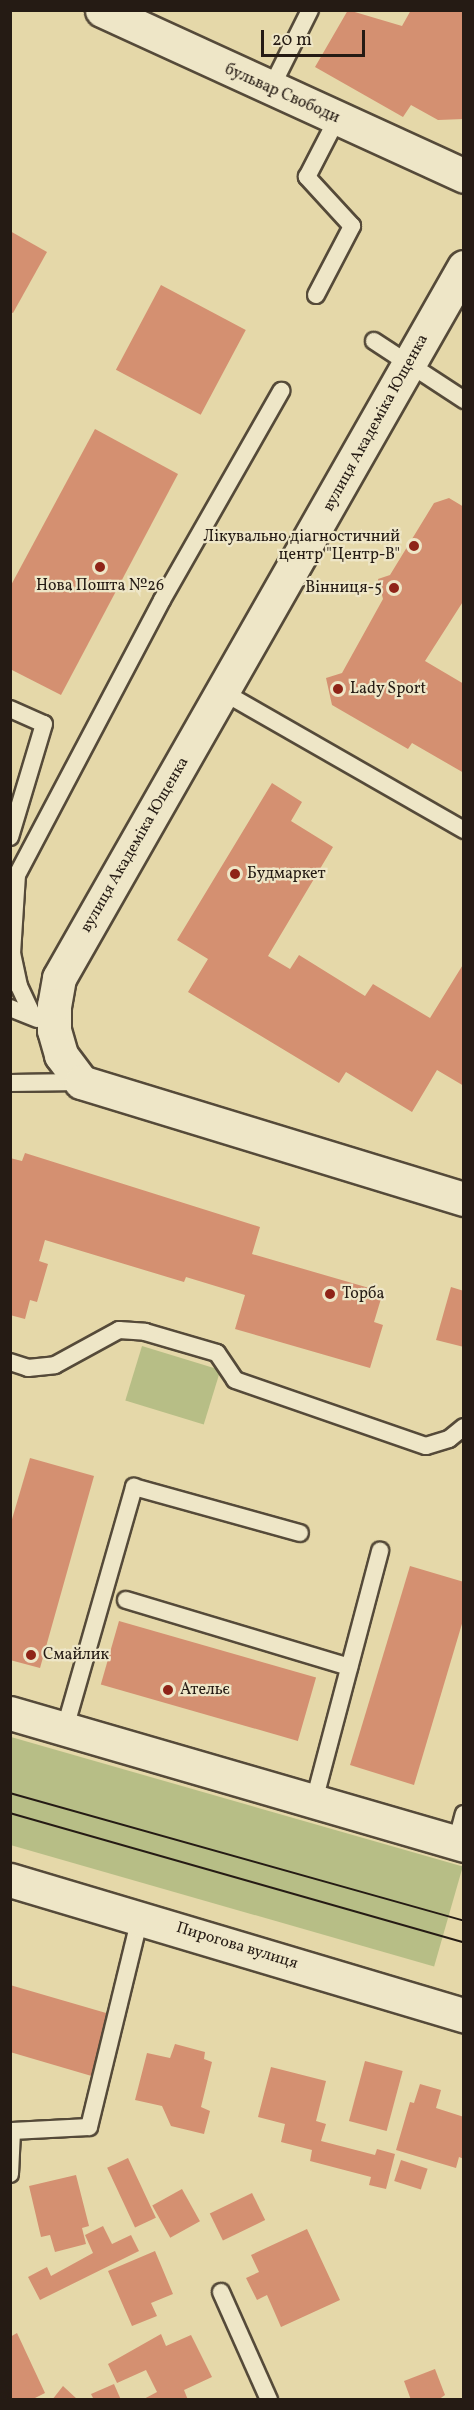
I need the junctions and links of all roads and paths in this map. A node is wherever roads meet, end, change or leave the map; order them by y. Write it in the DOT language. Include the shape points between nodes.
graph roads {
  1 [pos="102,10"];
  2 [pos="310,10"];
  3 [pos="270,90"];
  4 [pos="337,119"];
  5 [pos="464,176"];
  6 [pos="464,267"];
  7 [pos="316,295"];
  8 [pos="374,341"];
  9 [pos="408,366"];
  10 [pos="281,392"];
  11 [pos="464,400"];
  12 [pos="223,692"];
  13 [pos="10,709"];
  14 [pos="464,830"];
  15 [pos="10,837"];
  16 [pos="13,869"];
  17 [pos="10,1008"];
  18 [pos="43,1023"];
  19 [pos="81,1082"];
  20 [pos="10,1083"];
  21 [pos="464,1199"];
  22 [pos="10,1362"];
  23 [pos="464,1427"];
  24 [pos="300,1533"];
  25 [pos="380,1551"];
  26 [pos="126,1600"];
  27 [pos="349,1666"];
  28 [pos="10,1713"];
  29 [pos="65,1728"];
  30 [pos="314,1801"];
  31 [pos="461,1834"];
  32 [pos="10,1880"];
  33 [pos="140,1917"];
  34 [pos="464,2015"];
  35 [pos="10,2174"];
  36 [pos="221,2292"];
  37 [pos="269,2400"];
  1 -- 3 [label="street, бульвар Свободи"];
  2 -- 3 [label="lane"];
  3 -- 4 [label="street, бульвар Свободи"];
  4 -- 5 [label="street, бульвар Свободи"];
  4 -- 7 [label="lane" via="308,177 352,226"];
  6 -- 9 [label="street, вулиця Академіка Ющенка"];
  8 -- 9 [label="lane"];
  9 -- 11 [label="lane"];
  9 -- 12 [label="street, вулиця Академіка Ющенка"];
  10 -- 16 [label="lane"];
  12 -- 14 [label="lane"];
  12 -- 18 [label="street, вулиця Академіка Ющенка" via="59,978"];
  13 -- 15 [label="lane" via="44,724"];
  16 -- 18 [label="lane" via="12,954 19,986"];
  17 -- 18 [label="lane"];
  18 -- 19 [label="street, вулиця Академіка Ющенка"];
  19 -- 20 [label="lane"];
  19 -- 21 [label="street" via="266,1142"];
  22 -- 23 [label="lane" via="28,1368 55,1365 119,1330 146,1332 217,1353 235,1380 426,1446 449,1439"];
  24 -- 29 [label="lane" via="134,1487"];
  25 -- 27 [label="lane"];
  26 -- 27 [label="lane"];
  27 -- 30 [label="lane"];
  28 -- 29 [label="street"];
  29 -- 30 [label="street"];
  30 -- 31 [label="street"];
  32 -- 33 [label="street, Пирогова вулиця"];
  33 -- 34 [label="street, Пирогова вулиця"];
  33 -- 35 [label="lane" via="89,2127 12,2131"];
  36 -- 37 [label="lane"];
}
